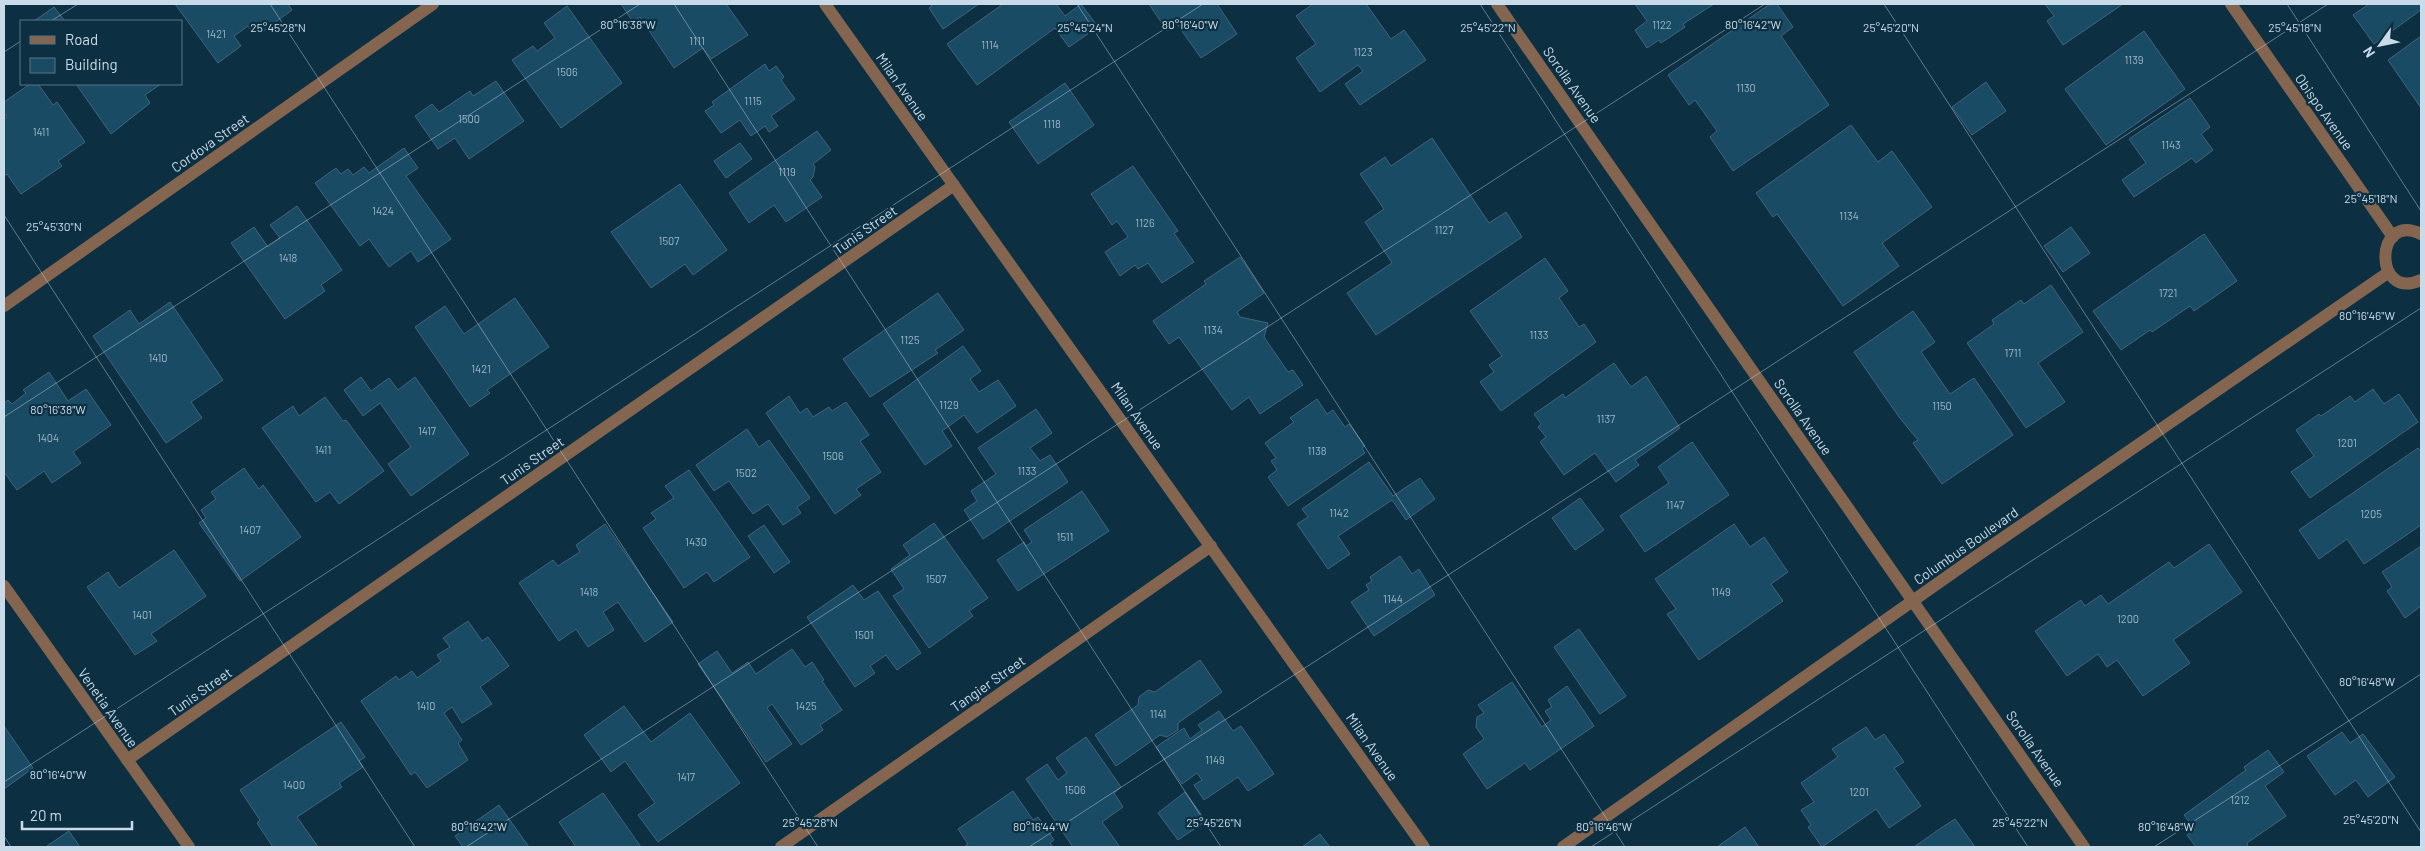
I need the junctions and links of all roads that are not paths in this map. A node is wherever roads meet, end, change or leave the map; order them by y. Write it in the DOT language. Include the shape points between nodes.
graph roads {
  1 [pos="433,4"];
  2 [pos="825,4"];
  3 [pos="1497,4"];
  4 [pos="2231,4"];
  5 [pos="954,185"];
  6 [pos="2421,234"];
  7 [pos="2393,237"];
  8 [pos="2388,272"];
  9 [pos="2421,280"];
  10 [pos="4,306"];
  11 [pos="1211,546"];
  12 [pos="4,586"];
  13 [pos="1913,601"];
  14 [pos="127,760"];
  15 [pos="189,847"];
  16 [pos="781,847"];
  17 [pos="1424,847"];
  18 [pos="1563,847"];
  19 [pos="2084,847"];
  1 -- 10 [label="street, Cordova Street"];
  2 -- 5 [label="street, Milan Avenue"];
  3 -- 13 [label="street, Sorolla Avenue"];
  4 -- 7 [label="street, Obispo Avenue"];
  5 -- 11 [label="street, Milan Avenue"];
  5 -- 14 [label="street, Tunis Street"];
  6 -- 7 [label="street" via="2408,231"];
  7 -- 8 [label="street" via="2384,258"];
  8 -- 9 [label="street" via="2401,282"];
  8 -- 13 [label="street, Columbus Boulevard"];
  11 -- 16 [label="street, Tangier Street"];
  11 -- 17 [label="street, Milan Avenue"];
  12 -- 14 [label="street, Venetia Avenue"];
  13 -- 18 [label="street, Columbus Boulevard"];
  13 -- 19 [label="street, Sorolla Avenue"];
  14 -- 15 [label="street, Venetia Avenue"];
}
